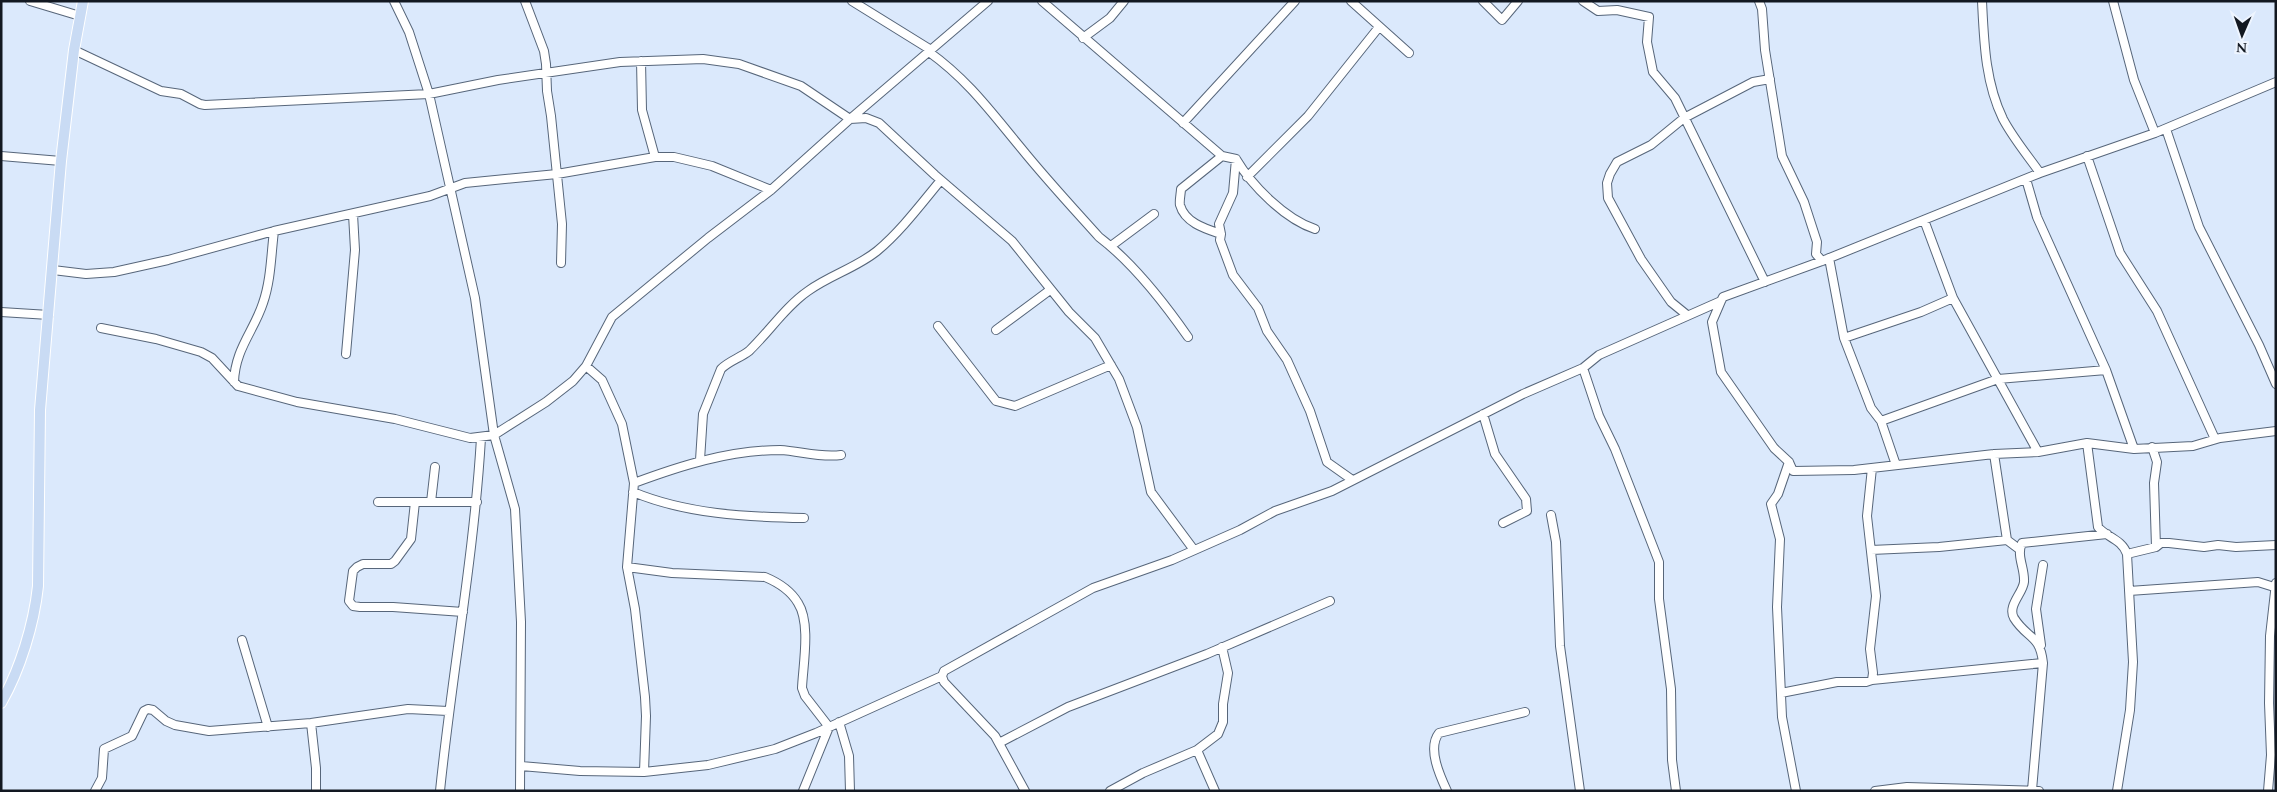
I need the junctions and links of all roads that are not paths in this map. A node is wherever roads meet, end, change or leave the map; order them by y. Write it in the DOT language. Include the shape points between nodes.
graph roads {
  1 [pos="30,1"];
  2 [pos="83,1"];
  3 [pos="394,1"];
  4 [pos="525,1"];
  5 [pos="852,1"];
  6 [pos="988,1"];
  7 [pos="1042,1"];
  8 [pos="1124,1"];
  9 [pos="1295,1"];
  10 [pos="1351,1"];
  11 [pos="1483,1"];
  12 [pos="1518,1"];
  13 [pos="1584,1"];
  14 [pos="1759,1"];
  15 [pos="1982,1"];
  16 [pos="2113,1"];
  17 [pos="80,16"];
  18 [pos="1380,27"];
  19 [pos="1083,38"];
  20 [pos="74,50"];
  21 [pos="930,51"];
  22 [pos="1409,54"];
  23 [pos="641,61"];
  24 [pos="547,74"];
  25 [pos="1770,79"];
  26 [pos="2276,82"];
  27 [pos="429,94"];
  28 [pos="1684,118"];
  29 [pos="850,119"];
  30 [pos="1183,123"];
  31 [pos="2166,129"];
  32 [pos="2155,133"];
  33 [pos="1,156"];
  34 [pos="1222,156"];
  35 [pos="2087,156"];
  36 [pos="655,157"];
  37 [pos="1236,159"];
  38 [pos="61,161"];
  39 [pos="2040,173"];
  40 [pos="557,174"];
  41 [pos="1247,177"];
  42 [pos="2026,179"];
  43 [pos="941,180"];
  44 [pos="451,188"];
  45 [pos="771,190"];
  46 [pos="353,214"];
  47 [pos="1154,214"];
  48 [pos="1924,220"];
  49 [pos="1315,229"];
  50 [pos="274,231"];
  51 [pos="1221,234"];
  52 [pos="1111,246"];
  53 [pos="1825,259"];
  54 [pos="560,263"];
  55 [pos="53,270"];
  56 [pos="1765,282"];
  57 [pos="1050,290"];
  58 [pos="1953,298"];
  59 [pos="1721,301"];
  60 [pos="1,312"];
  61 [pos="49,315"];
  62 [pos="1687,315"];
  63 [pos="938,326"];
  64 [pos="101,328"];
  65 [pos="996,330"];
  66 [pos="1188,337"];
  67 [pos="1844,338"];
  68 [pos="346,354"];
  69 [pos="1111,365"];
  70 [pos="586,366"];
  71 [pos="1583,368"];
  72 [pos="2106,370"];
  73 [pos="1998,379"];
  74 [pos="234,382"];
  75 [pos="2276,384"];
  76 [pos="1483,414"];
  77 [pos="1881,421"];
  78 [pos="2276,431"];
  79 [pos="494,435"];
  80 [pos="481,438"];
  81 [pos="2215,440"];
  82 [pos="2087,443"];
  83 [pos="2152,447"];
  84 [pos="2134,449"];
  85 [pos="2038,452"];
  86 [pos="1994,454"];
  87 [pos="841,455"];
  88 [pos="700,460"];
  89 [pos="1789,462"];
  90 [pos="1896,465"];
  91 [pos="434,467"];
  92 [pos="1872,468"];
  93 [pos="1351,479"];
  94 [pos="634,483"];
  95 [pos="633,492"];
  96 [pos="378,502"];
  97 [pos="414,502"];
  98 [pos="431,502"];
  99 [pos="477,502"];
  100 [pos="1551,515"];
  101 [pos="804,518"];
  102 [pos="1502,523"];
  103 [pos="2108,534"];
  104 [pos="2007,540"];
  105 [pos="2276,545"];
  106 [pos="2156,547"];
  107 [pos="2019,549"];
  108 [pos="1194,550"];
  109 [pos="1871,550"];
  110 [pos="2127,554"];
  111 [pos="2043,565"];
  112 [pos="627,567"];
  113 [pos="2275,585"];
  114 [pos="2129,591"];
  115 [pos="1330,601"];
  116 [pos="2275,606"];
  117 [pos="463,612"];
  118 [pos="242,640"];
  119 [pos="1222,647"];
  120 [pos="2041,650"];
  121 [pos="2042,663"];
  122 [pos="942,676"];
  123 [pos="1872,680"];
  124 [pos="1781,693"];
  125 [pos="1,703"];
  126 [pos="2272,703"];
  127 [pos="448,711"];
  128 [pos="1525,712"];
  129 [pos="839,722"];
  130 [pos="311,723"];
  131 [pos="268,727"];
  132 [pos="829,727"];
  133 [pos="999,743"];
  134 [pos="1197,750"];
  135 [pos="521,766"];
  136 [pos="644,772"];
  137 [pos="1971,790"];
  138 [pos="2035,790"];
  139 [pos="95,791"];
  140 [pos="316,791"];
  141 [pos="440,791"];
  142 [pos="520,791"];
  143 [pos="803,791"];
  144 [pos="850,791"];
  145 [pos="1025,791"];
  146 [pos="1110,791"];
  147 [pos="1215,791"];
  148 [pos="1447,791"];
  149 [pos="1580,791"];
  150 [pos="1676,791"];
  151 [pos="1796,791"];
  152 [pos="1875,791"];
  153 [pos="2117,791"];
  154 [pos="2268,791"];
  1 -- 17 [label="street"];
  2 -- 17 [label="main road"];
  3 -- 27 [label="street" via="409,32"];
  4 -- 24 [label="street" via="544,51"];
  5 -- 21 [label="street"];
  6 -- 21 [label="street"];
  7 -- 19 [label="street"];
  8 -- 19 [label="street" via="1110,18"];
  9 -- 30 [label="street"];
  10 -- 18 [label="street"];
  11 -- 12 [label="street" via="1502,20"];
  13 -- 28 [label="street" via="1598,11 1617,10 1649,17 1647,42 1653,72 1675,98"];
  14 -- 25 [label="street"];
  15 -- 39 [label="street" via="1991,89 2003,119"];
  16 -- 32 [label="street" via="2134,80"];
  17 -- 20 [label="main road"];
  18 -- 22 [label="street"];
  18 -- 41 [label="street" via="1308,116"];
  19 -- 30 [label="street"];
  20 -- 27 [label="street" via="161,91 181,94 200,104"];
  20 -- 38 [label="main road"];
  21 -- 29 [label="street"];
  21 -- 52 [label="street" via="972,88 1021,149"];
  23 -- 24 [label="street"];
  23 -- 29 [label="street" via="703,59 740,64 801,86"];
  23 -- 36 [label="street" via="642,110"];
  24 -- 27 [label="street"];
  24 -- 40 [label="street" via="546,91"];
  25 -- 28 [label="street" via="1753,82"];
  25 -- 53 [label="street" via="1782,156 1804,202 1817,242 1816,254"];
  26 -- 31 [label="street"];
  27 -- 44 [label="street"];
  28 -- 56 [label="street"];
  28 -- 62 [label="street" via="1651,145 1617,162 1607,183 1608,198 1641,259 1671,302"];
  29 -- 43 [label="street" via="866,118 879,123"];
  29 -- 45 [label="street"];
  30 -- 34 [label="street"];
  31 -- 32 [label="street"];
  31 -- 75 [label="street" via="2199,227"];
  32 -- 35 [label="street"];
  33 -- 38 [label="street"];
  34 -- 37 [label="street"];
  34 -- 51 [label="street" via="1181,189 1180,205 1200,228"];
  35 -- 39 [label="street"];
  35 -- 81 [label="street" via="2120,253 2157,311"];
  36 -- 40 [label="street"];
  36 -- 45 [label="street" via="674,157 712,166"];
  37 -- 41 [label="street"];
  37 -- 51 [label="street" via="1233,193 1219,224"];
  38 -- 55 [label="main road"];
  39 -- 42 [label="street"];
  40 -- 44 [label="street" via="465,182"];
  40 -- 54 [label="street" via="562,224"];
  41 -- 49 [label="street" via="1298,223"];
  42 -- 48 [label="street"];
  42 -- 72 [label="street" via="2037,217"];
  43 -- 57 [label="street" via="1012,241"];
  43 -- 88 [label="street" via="878,250 859,264 807,291 748,352 721,369 703,414"];
  44 -- 46 [label="street"];
  44 -- 79 [label="street" via="475,298"];
  45 -- 70 [label="street" via="612,317"];
  46 -- 50 [label="street"];
  46 -- 68 [label="street" via="355,250"];
  47 -- 52 [label="street"];
  48 -- 53 [label="street"];
  48 -- 58 [label="street"];
  50 -- 55 [label="street" via="114,272 86,274"];
  50 -- 74 [label="street" via="263,304 244,341"];
  51 -- 93 [label="street" via="1220,240 1233,275 1258,308 1267,331 1287,360 1310,411 1327,462"];
  52 -- 66 [label="street" via="1167,307"];
  53 -- 56 [label="street"];
  53 -- 67 [label="street"];
  55 -- 61 [label="main road"];
  56 -- 59 [label="street" via="1723,297"];
  57 -- 65 [label="street"];
  57 -- 69 [label="street" via="1095,338"];
  58 -- 67 [label="street"];
  58 -- 73 [label="street"];
  59 -- 62 [label="street"];
  59 -- 89 [label="street" via="1712,322 1721,372 1774,448"];
  60 -- 61 [label="street"];
  61 -- 125 [label="main road" via="40,410 38,586 35,610 10,688"];
  62 -- 71 [label="street" via="1599,354"];
  63 -- 69 [label="street" via="990,395 996,401 1015,406"];
  64 -- 74 [label="street" via="200,352 212,358"];
  67 -- 77 [label="street" via="1871,408"];
  69 -- 108 [label="street" via="1138,427 1151,492"];
  70 -- 79 [label="street" via="552,397"];
  70 -- 94 [label="street" via="602,380 622,424"];
  71 -- 76 [label="street"];
  71 -- 150 [label="street" via="1599,416 1659,562 1659,605 1671,689"];
  72 -- 73 [label="street"];
  72 -- 84 [label="street"];
  73 -- 77 [label="street"];
  73 -- 85 [label="street"];
  74 -- 80 [label="street" via="238,386 297,402"];
  76 -- 93 [label="street"];
  76 -- 102 [label="street" via="1495,454 1528,506 1527,511"];
  77 -- 90 [label="street"];
  78 -- 81 [label="street"];
  79 -- 80 [label="street"];
  79 -- 135 [label="street" via="515,509 521,622"];
  80 -- 99 [label="street"];
  81 -- 83 [label="street" via="2193,446"];
  82 -- 84 [label="street"];
  82 -- 85 [label="street"];
  82 -- 103 [label="street" via="2098,526"];
  83 -- 84 [label="street"];
  83 -- 106 [label="street" via="2157,462 2154,483"];
  85 -- 86 [label="street"];
  86 -- 90 [label="street"];
  86 -- 104 [label="street"];
  87 -- 88 [label="street" via="828,457 781,450"];
  88 -- 94 [label="street"];
  89 -- 92 [label="street" via="1793,471"];
  89 -- 124 [label="street" via="1771,504 1780,539"];
  90 -- 92 [label="street"];
  91 -- 98 [label="street"];
  92 -- 109 [label="street" via="1867,516"];
  93 -- 108 [label="street" via="1332,491 1276,511"];
  94 -- 95 [label="street"];
  95 -- 101 [label="street" via="664,504 744,516"];
  95 -- 112 [label="street"];
  96 -- 97 [label="street"];
  97 -- 98 [label="street"];
  97 -- 117 [label="street" via="411,539 391,564 363,564 353,571 349,601 360,607 393,606"];
  98 -- 99 [label="street"];
  99 -- 117 [label="street"];
  100 -- 149 [label="street" via="1556,542 1560,646"];
  103 -- 107 [label="street" via="2022,543"];
  103 -- 110 [label="street" via="2121,543"];
  104 -- 107 [label="street"];
  104 -- 109 [label="street"];
  105 -- 106 [label="street" via="2204,547 2161,543"];
  106 -- 110 [label="street"];
  107 -- 120 [label="street" via="2024,582 2012,613"];
  108 -- 122 [label="street" via="1093,588 944,671"];
  109 -- 123 [label="street" via="1876,596 1870,649"];
  110 -- 114 [label="street"];
  111 -- 120 [label="street" via="2036,609"];
  112 -- 132 [label="street" via="672,573 765,577 778,583 798,603 805,636 802,688"];
  112 -- 136 [label="street" via="645,697"];
  113 -- 114 [label="street" via="2258,582"];
  113 -- 116 [label="street"];
  114 -- 153 [label="street" via="2133,662 2130,710"];
  115 -- 119 [label="street"];
  116 -- 126 [label="street" via="2272,611"];
  117 -- 127 [label="street"];
  118 -- 131 [label="street"];
  119 -- 133 [label="street" via="1068,707"];
  119 -- 134 [label="street" via="1228,673 1223,722 1218,734"];
  120 -- 121 [label="street"];
  121 -- 123 [label="street"];
  121 -- 138 [label="street"];
  122 -- 129 [label="street"];
  122 -- 133 [label="street"];
  123 -- 124 [label="street" via="1837,682"];
  124 -- 151 [label="street" via="1782,717"];
  126 -- 154 [label="street"];
  127 -- 130 [label="street" via="408,709"];
  127 -- 141 [label="street"];
  128 -- 148 [label="street" via="1439,733 1434,744 1435,758"];
  129 -- 132 [label="street"];
  129 -- 144 [label="street" via="849,756"];
  130 -- 131 [label="street"];
  130 -- 140 [label="street"];
  131 -- 139 [label="street" via="209,731 175,725 148,709 128,739 104,749 102,778"];
  132 -- 136 [label="street" via="775,749 708,765"];
  132 -- 143 [label="street"];
  133 -- 145 [label="street"];
  134 -- 146 [label="street"];
  134 -- 147 [label="street"];
  135 -- 136 [label="street"];
  135 -- 142 [label="street"];
  137 -- 138 [label="street"];
  137 -- 152 [label="street" via="1907,787"];
}
